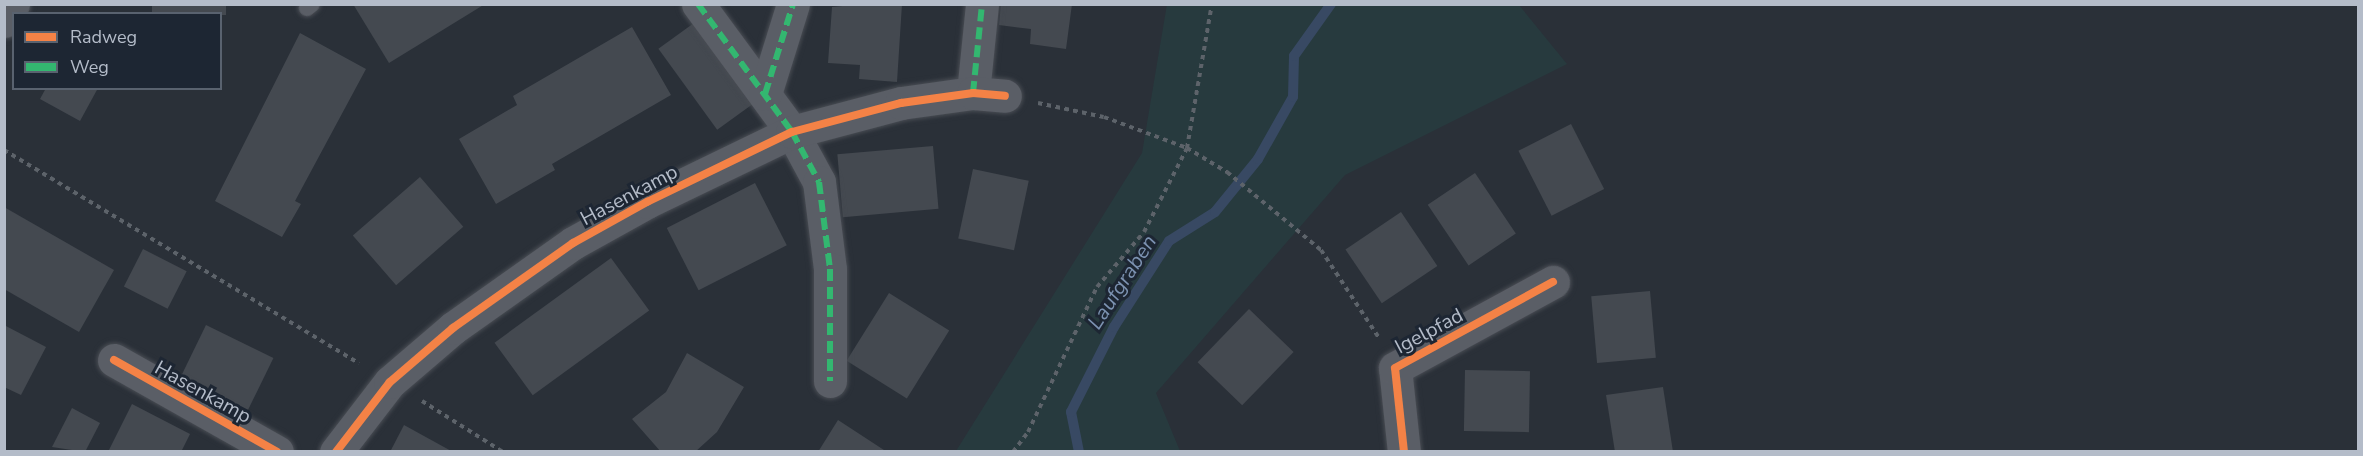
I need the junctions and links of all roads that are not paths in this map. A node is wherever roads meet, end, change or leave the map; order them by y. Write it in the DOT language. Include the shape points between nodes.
graph roads {
  1 [pos="13,4"];
  2 [pos="699,4"];
  3 [pos="793,4"];
  4 [pos="982,4"];
  5 [pos="4,21"];
  6 [pos="765,94"];
  7 [pos="792,132"];
  8 [pos="1553,282"];
  9 [pos="114,360"];
  10 [pos="830,381"];
  11 [pos="277,452"];
  12 [pos="336,452"];
  13 [pos="1404,452"];
  1 -- 5 [label="street"];
  2 -- 6 [label="street"];
  3 -- 6 [label="street"];
  4 -- 7 [label="street, Hasenkamp" via="989,95 901,103"];
  6 -- 7 [label="street"];
  7 -- 10 [label="street" via="819,182 832,292"];
  7 -- 12 [label="street, Hasenkamp" via="573,243 453,328 390,382"];
  8 -- 13 [label="street, Igelpfad" via="1395,368"];
  9 -- 11 [label="street, Hasenkamp"];
}
